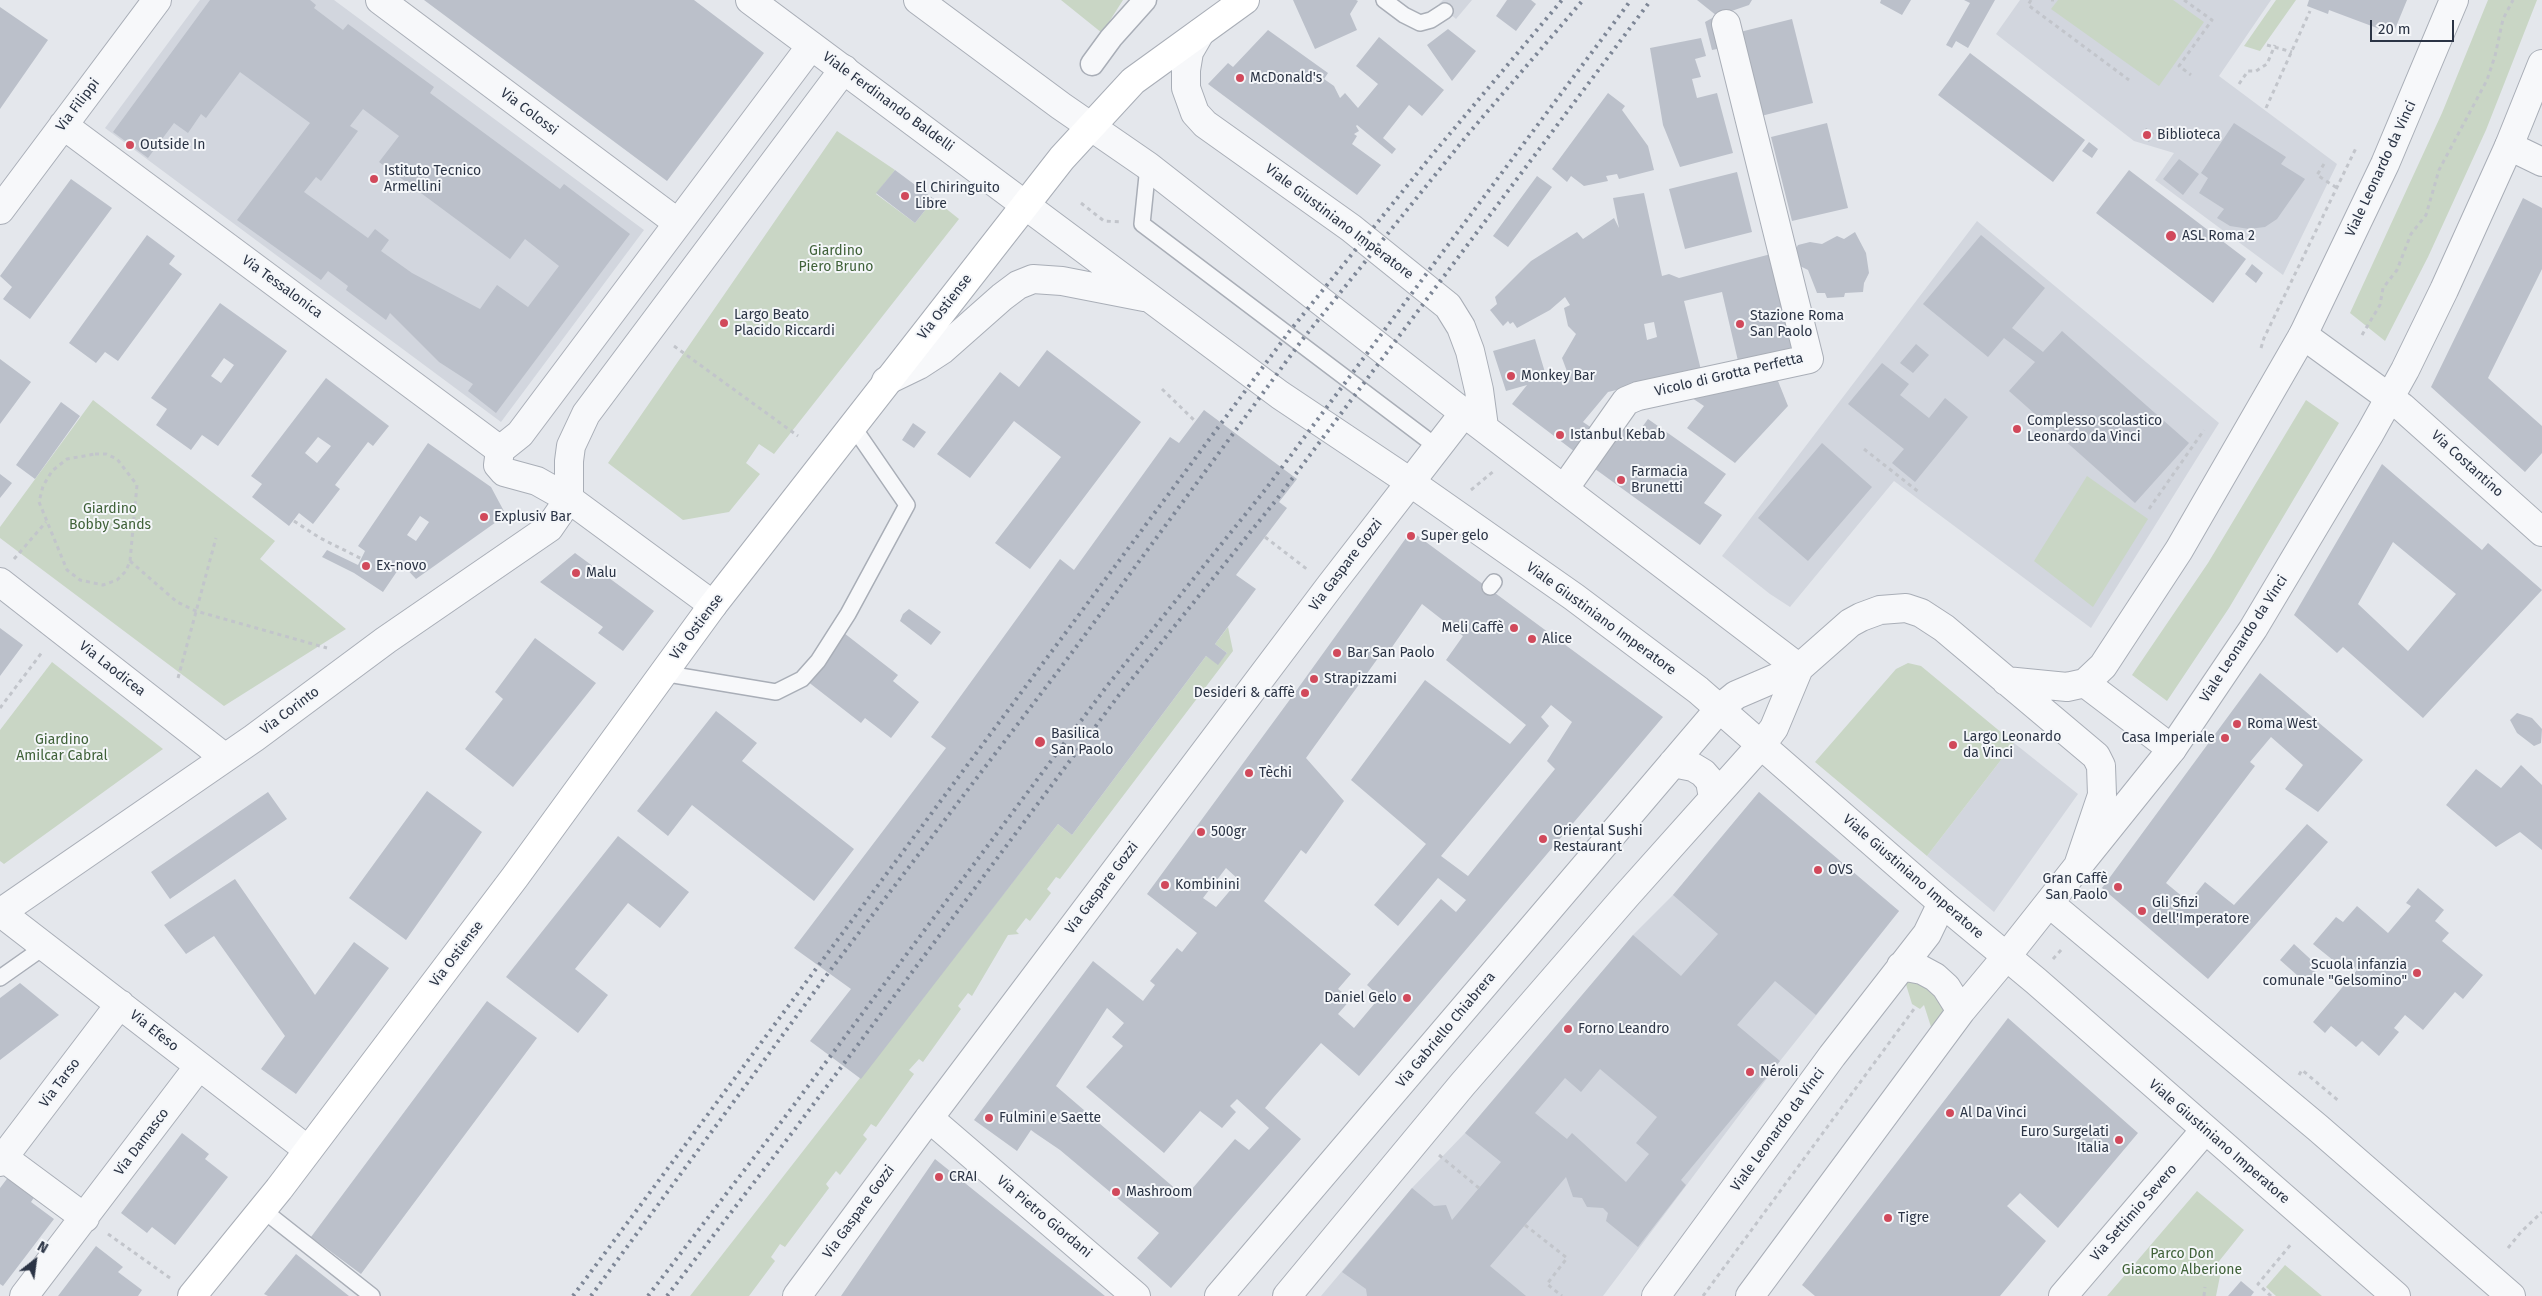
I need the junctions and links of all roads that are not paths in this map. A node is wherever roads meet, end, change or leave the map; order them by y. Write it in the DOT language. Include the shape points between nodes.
graph roads {
  1 [pos="157,0"];
  2 [pos="380,0"];
  3 [pos="750,0"];
  4 [pos="918,0"];
  5 [pos="1145,0"];
  6 [pos="1245,0"];
  7 [pos="1384,0"];
  8 [pos="2454,0"];
  9 [pos="1445,10"];
  10 [pos="1726,24"];
  11 [pos="1200,32"];
  12 [pos="811,46"];
  13 [pos="1092,64"];
  14 [pos="2542,64"];
  15 [pos="844,69"];
  16 [pos="63,125"];
  17 [pos="1090,126"];
  18 [pos="2509,146"];
  19 [pos="2542,162"];
  20 [pos="1148,166"];
  21 [pos="1026,204"];
  22 [pos="0,210"];
  23 [pos="678,223"];
  24 [pos="1151,298"];
  25 [pos="2303,335"];
  26 [pos="886,382"];
  27 [pos="2390,398"];
  28 [pos="1474,420"];
  29 [pos="852,425"];
  30 [pos="1437,448"];
  31 [pos="500,450"];
  32 [pos="1410,482"];
  33 [pos="1564,489"];
  34 [pos="569,499"];
  35 [pos="2542,532"];
  36 [pos="5,573"];
  37 [pos="713,605"];
  38 [pos="1799,668"];
  39 [pos="662,673"];
  40 [pos="2006,681"];
  41 [pos="2084,683"];
  42 [pos="1720,708"];
  43 [pos="1762,744"];
  44 [pos="2172,749"];
  45 [pos="224,757"];
  46 [pos="1673,763"];
  47 [pos="1713,798"];
  48 [pos="2078,866"];
  49 [pos="1942,903"];
  50 [pos="2049,903"];
  51 [pos="0,913"];
  52 [pos="44,947"];
  53 [pos="2006,957"];
  54 [pos="1901,966"];
  55 [pos="0,978"];
  56 [pos="120,1004"];
  57 [pos="1961,1011"];
  58 [pos="199,1066"];
  59 [pos="928,1118"];
  60 [pos="2205,1130"];
  61 [pos="308,1150"];
  62 [pos="2,1160"];
  63 [pos="263,1210"];
  64 [pos="85,1218"];
  65 [pos="192,1295"];
  66 [pos="24,1296"];
  67 [pos="372,1296"];
  68 [pos="797,1296"];
  69 [pos="1136,1296"];
  70 [pos="1219,1296"];
  71 [pos="1287,1296"];
  72 [pos="1656,1296"];
  73 [pos="1750,1296"];
  74 [pos="2063,1296"];
  75 [pos="2396,1296"];
  76 [pos="2511,1296"];
  1 -- 16 [label="street, Via Filippi"];
  2 -- 23 [label="street, Via Colossi"];
  3 -- 12 [label="street, Viale Ferdinando Baldelli"];
  4 -- 17 [label="street"];
  5 -- 13 [label="street"];
  6 -- 11 [label="main road, Via Ostiense"];
  7 -- 9 [label="lane" via="1420,23"];
  8 -- 25 [label="street, Viale Leonardo da Vinci" via="2385,164"];
  10 -- 33 [label="street, Vicolo di Grotta Perfetta" via="1809,359 1626,401"];
  11 -- 17 [label="main road, Via Ostiense" via="1133,80"];
  11 -- 28 [label="street, Viale Giustiniano Imperatore" via="1189,52 1186,70 1186,88 1195,113 1205,124 1351,228 1448,306 1470,351 1479,390"];
  12 -- 15 [label="street, Viale Ferdinando Baldelli"];
  12 -- 23 [label="street"];
  14 -- 18 [label="street, Viale Leonardo da Vinci"];
  15 -- 21 [label="street, Viale Ferdinando Baldelli"];
  15 -- 34 [label="street" via="586,414 571,446"];
  16 -- 22 [label="street, Via Filippi"];
  16 -- 31 [label="street, Via Tessalonica"];
  17 -- 20 [label="street"];
  17 -- 21 [label="main road, Via Ostiense"];
  18 -- 19 [label="street"];
  18 -- 27 [label="street, Viale Leonardo da Vinci" via="2444,290"];
  20 -- 28 [label="street"];
  20 -- 30 [label="lane" via="1142,224"];
  21 -- 24 [label="street, Viale Giustiniano Imperatore"];
  21 -- 26 [label="main road, Via Ostiense"];
  23 -- 31 [label="street" via="520,434"];
  24 -- 26 [label="street" via="1062,281 1033,279 1002,297 942,350"];
  24 -- 32 [label="street, Viale Giustiniano Imperatore" via="1280,395"];
  25 -- 27 [label="street"];
  25 -- 41 [label="street, Viale Leonardo da Vinci" via="2179,550 2103,666"];
  26 -- 29 [label="main road, Via Ostiense"];
  27 -- 35 [label="street, Via Costantino"];
  27 -- 44 [label="street, Viale Leonardo da Vinci" via="2253,629"];
  28 -- 30 [label="street"];
  28 -- 33 [label="street"];
  29 -- 37 [label="main road, Via Ostiense"];
  29 -- 39 [label="lane" via="907,505 848,614 818,661 802,678 776,692"];
  30 -- 32 [label="street"];
  31 -- 34 [label="street" via="498,466 504,472 538,481"];
  32 -- 42 [label="street, Viale Giustiniano Imperatore" via="1574,597"];
  32 -- 59 [label="street, Via Gaspare Gozzi"];
  33 -- 38 [label="street"];
  34 -- 37 [label="street"];
  34 -- 45 [label="street, Via Corinto" via="549,528"];
  36 -- 45 [label="street, Via Laodicea"];
  37 -- 39 [label="main road, Via Ostiense"];
  38 -- 40 [label="street" via="1850,623 1880,610 1906,608 1930,618"];
  38 -- 42 [label="street" via="1736,696"];
  38 -- 43 [label="street" via="1774,728"];
  39 -- 61 [label="main road, Via Ostiense" via="515,877"];
  40 -- 41 [label="street" via="2067,687"];
  40 -- 48 [label="street" via="2100,761 2103,785 2100,806"];
  41 -- 44 [label="street"];
  42 -- 43 [label="street, Viale Giustiniano Imperatore"];
  42 -- 46 [label="street, Via Gabriello Chiabrera"];
  43 -- 47 [label="street"];
  43 -- 49 [label="street, Viale Giustiniano Imperatore"];
  44 -- 48 [label="street, Viale Leonardo da Vinci"];
  45 -- 51 [label="street, Via Corinto"];
  46 -- 47 [label="street" via="1693,767 1702,773 1710,781"];
  46 -- 70 [label="street, Via Gabriello Chiabrera"];
  47 -- 71 [label="street" via="1592,934"];
  48 -- 50 [label="street"];
  49 -- 53 [label="street, Viale Giustiniano Imperatore"];
  49 -- 54 [label="street, Viale Leonardo da Vinci" via="1927,934"];
  50 -- 53 [label="street"];
  50 -- 76 [label="street" via="2318,1128"];
  51 -- 52 [label="street, Via Efeso"];
  52 -- 55 [label="lane"];
  52 -- 56 [label="street, Via Efeso"];
  53 -- 57 [label="street"];
  53 -- 60 [label="street, Viale Giustiniano Imperatore"];
  54 -- 57 [label="street" via="1922,970 1939,979"];
  54 -- 72 [label="street, Viale Leonardo da Vinci"];
  56 -- 58 [label="street, Via Efeso"];
  56 -- 62 [label="street, Via Tarso"];
  57 -- 73 [label="street"];
  58 -- 61 [label="street, Via Efeso"];
  58 -- 64 [label="street, Via Damasco"];
  59 -- 68 [label="street, Via Gaspare Gozzi"];
  59 -- 69 [label="street, Via Pietro Giordani"];
  60 -- 74 [label="street, Via Settimio Severo"];
  60 -- 75 [label="street, Viale Giustiniano Imperatore"];
  61 -- 63 [label="main road, Via Ostiense"];
  62 -- 64 [label="street"];
  63 -- 65 [label="main road, Via Ostiense"];
  63 -- 67 [label="lane"];
  64 -- 66 [label="street, Via Damasco"];
}
